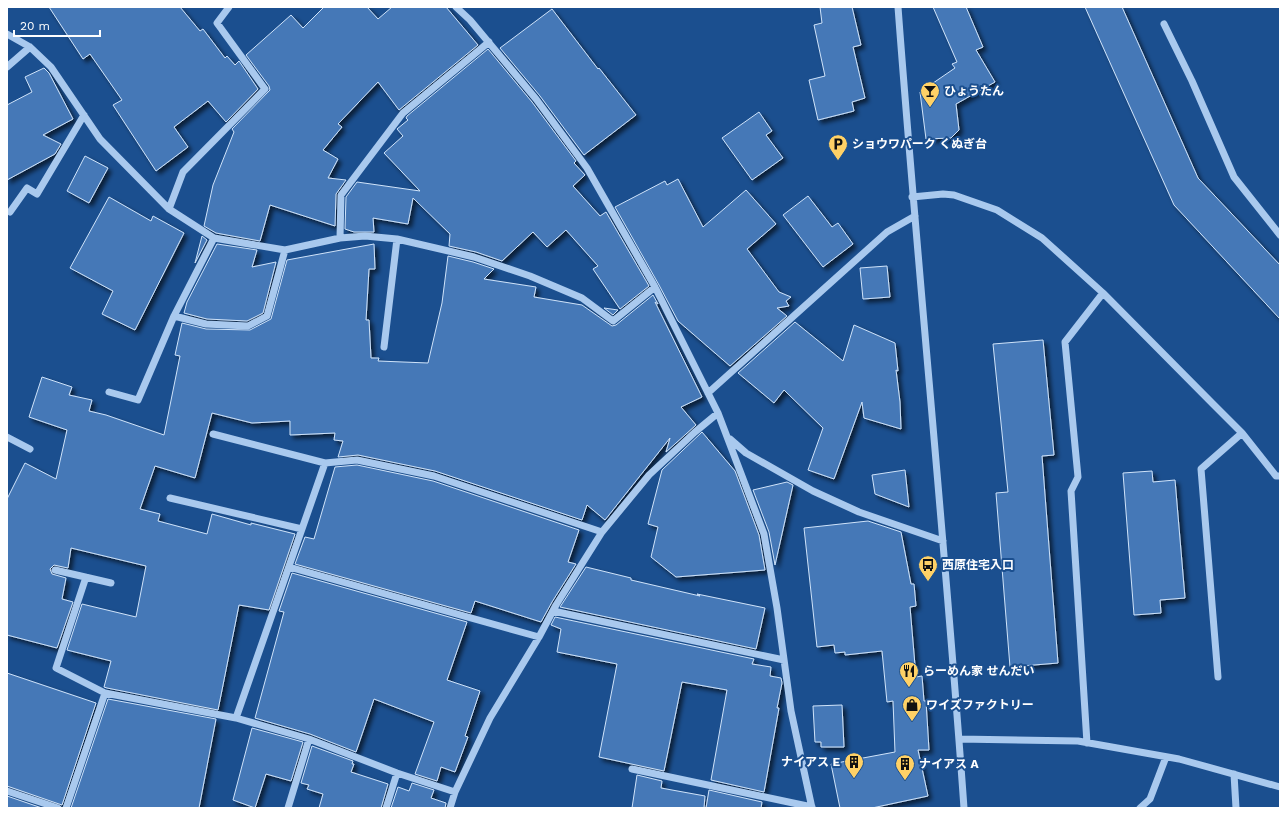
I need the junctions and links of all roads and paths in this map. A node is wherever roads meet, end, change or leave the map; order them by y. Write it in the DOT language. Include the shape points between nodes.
graph roads {
  1 [pos="229,7"];
  2 [pos="456,7"];
  3 [pos="898,7"];
  4 [pos="1164,24"];
  5 [pos="7,34"];
  6 [pos="489,42"];
  7 [pos="30,47"];
  8 [pos="7,67"];
  9 [pos="84,115"];
  10 [pos="912,197"];
  11 [pos="169,209"];
  12 [pos="10,212"];
  13 [pos="915,216"];
  14 [pos="1280,235"];
  15 [pos="214,238"];
  16 [pos="340,238"];
  17 [pos="397,239"];
  18 [pos="285,250"];
  19 [pos="654,287"];
  20 [pos="1103,293"];
  21 [pos="174,316"];
  22 [pos="384,346"];
  23 [pos="109,392"];
  24 [pos="708,392"];
  25 [pos="718,413"];
  26 [pos="1242,433"];
  27 [pos="214,434"];
  28 [pos="7,437"];
  29 [pos="728,437"];
  30 [pos="30,449"];
  31 [pos="325,463"];
  32 [pos="1280,476"];
  33 [pos="170,498"];
  34 [pos="302,529"];
  35 [pos="602,532"];
  36 [pos="943,541"];
  37 [pos="289,568"];
  38 [pos="55,570"];
  39 [pos="86,577"];
  40 [pos="111,583"];
  41 [pos="553,611"];
  42 [pos="539,637"];
  43 [pos="784,660"];
  44 [pos="1218,677"];
  45 [pos="105,693"];
  46 [pos="236,718"];
  47 [pos="309,739"];
  48 [pos="959,739"];
  49 [pos="1087,743"];
  50 [pos="1166,757"];
  51 [pos="632,769"];
  52 [pos="397,773"];
  53 [pos="1234,774"];
  54 [pos="1280,787"];
  55 [pos="7,791"];
  56 [pos="455,792"];
  57 [pos="58,808"];
  58 [pos="66,808"];
  59 [pos="288,808"];
  60 [pos="386,808"];
  61 [pos="450,808"];
  62 [pos="812,808"];
  63 [pos="964,808"];
  64 [pos="1140,808"];
  65 [pos="1236,808"];
  1 -- 11 [label="street" via="217,23 265,90 183,172"];
  2 -- 6 [label="street"];
  3 -- 10 [label="street"];
  4 -- 14 [label="street" via="1234,176"];
  5 -- 7 [label="street"];
  6 -- 16 [label="street" via="403,113 393,126 341,195"];
  6 -- 19 [label="street" via="536,99 587,168"];
  7 -- 8 [label="street"];
  7 -- 9 [label="street" via="51,67"];
  9 -- 11 [label="street" via="100,139"];
  9 -- 12 [label="street" via="37,194 27,188"];
  10 -- 13 [label="street"];
  10 -- 20 [label="street" via="954,195 997,210 1042,238"];
  11 -- 15 [label="street"];
  13 -- 24 [label="street" via="886,232"];
  13 -- 36 [label="street"];
  15 -- 18 [label="street"];
  15 -- 21 [label="street"];
  16 -- 17 [label="street" via="365,236"];
  16 -- 18 [label="street"];
  17 -- 19 [label="street" via="474,257 530,276 582,298 613,320"];
  17 -- 22 [label="street"];
  18 -- 21 [label="street" via="267,316 248,326 206,324"];
  19 -- 24 [label="street"];
  20 -- 26 [label="street"];
  20 -- 49 [label="street" via="1065,342 1078,478 1071,491"];
  21 -- 23 [label="street" via="138,400"];
  24 -- 25 [label="street"];
  25 -- 29 [label="street"];
  25 -- 35 [label="street" via="650,475"];
  26 -- 32 [label="street" via="1276,476"];
  26 -- 44 [label="street" via="1201,469"];
  27 -- 31 [label="street"];
  28 -- 30 [label="street"];
  29 -- 36 [label="street" via="746,453 813,491 859,512"];
  29 -- 43 [label="street" via="764,534"];
  31 -- 34 [label="street"];
  31 -- 35 [label="street" via="357,460 434,476"];
  33 -- 34 [label="street"];
  34 -- 37 [label="street"];
  35 -- 41 [label="street"];
  36 -- 48 [label="street"];
  37 -- 42 [label="street"];
  37 -- 46 [label="street"];
  38 -- 39 [label="street"];
  39 -- 40 [label="street"];
  39 -- 45 [label="street" via="56,668"];
  41 -- 42 [label="street"];
  41 -- 43 [label="street"];
  42 -- 56 [label="street" via="490,718"];
  43 -- 62 [label="street" via="791,711"];
  45 -- 46 [label="street"];
  45 -- 58 [label="street"];
  46 -- 47 [label="street"];
  47 -- 52 [label="street"];
  47 -- 59 [label="street"];
  48 -- 49 [label="street"];
  48 -- 63 [label="street"];
  49 -- 50 [label="street"];
  50 -- 53 [label="street"];
  50 -- 64 [label="street" via="1150,799"];
  51 -- 62 [label="street"];
  52 -- 56 [label="street"];
  52 -- 60 [label="street"];
  53 -- 54 [label="street"];
  53 -- 65 [label="street"];
  55 -- 57 [label="street"];
  56 -- 61 [label="street"];
}
